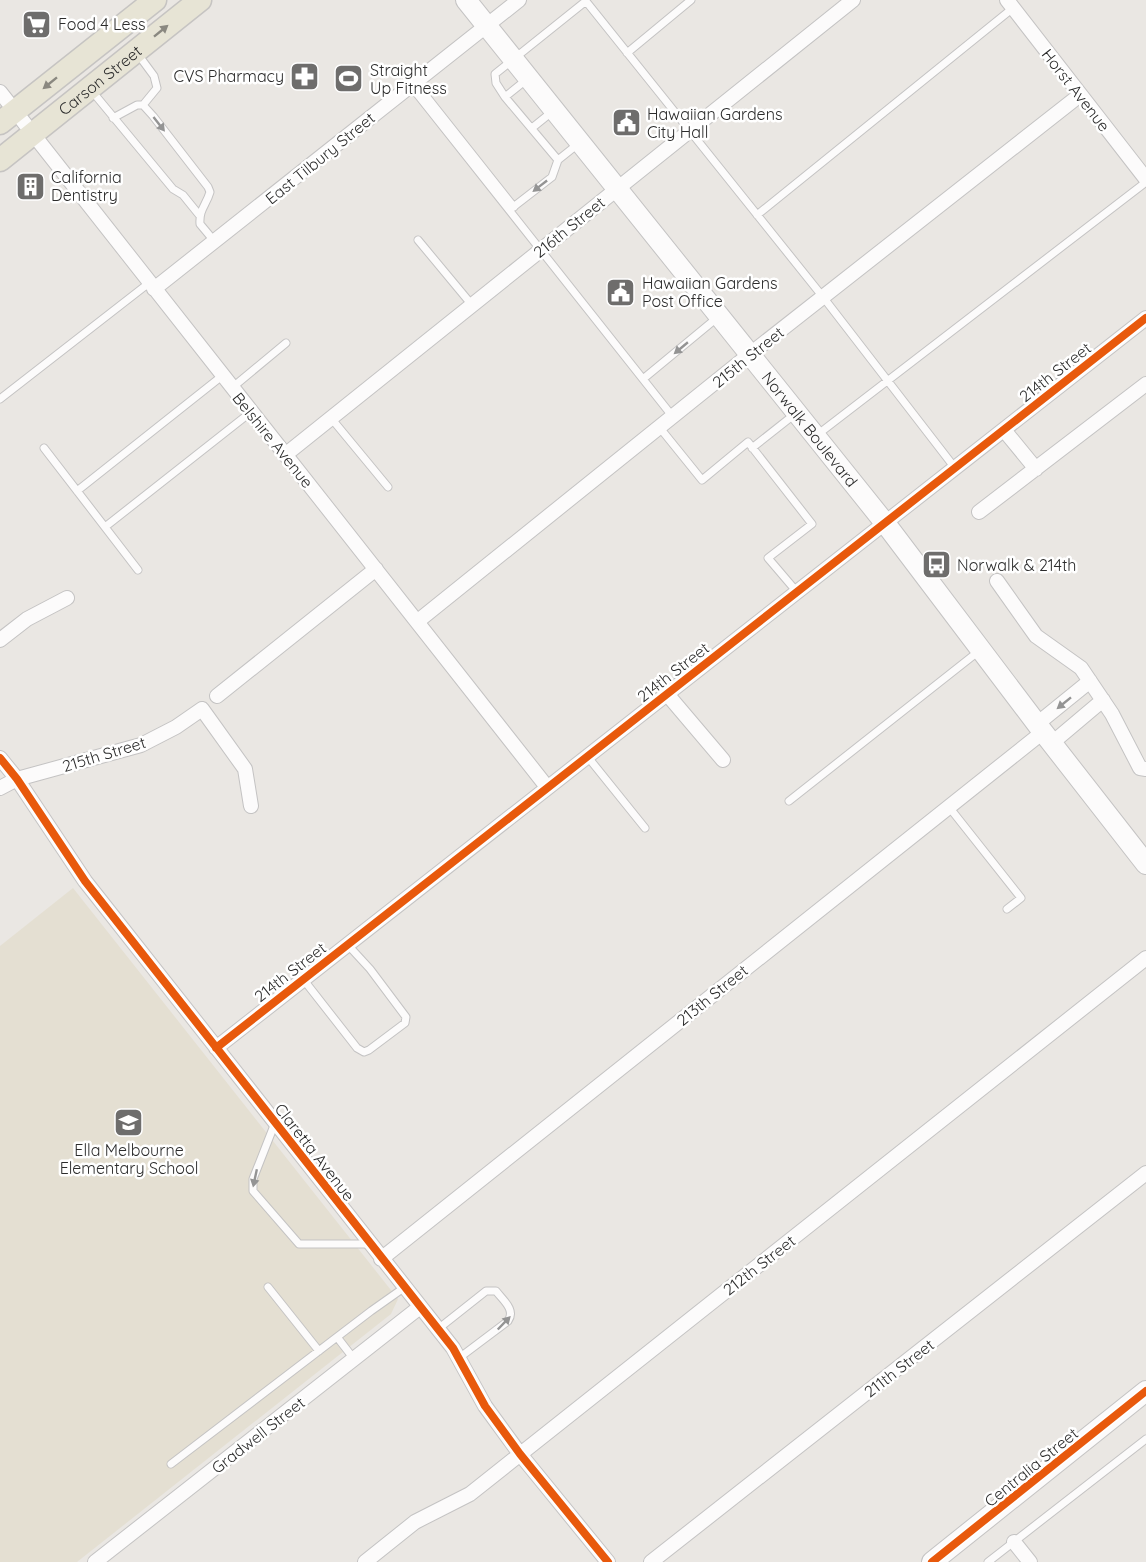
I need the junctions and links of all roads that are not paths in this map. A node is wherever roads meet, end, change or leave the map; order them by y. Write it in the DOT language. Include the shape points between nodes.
graph roads {
  1 [pos="155,0"];
  2 [pos="200,0"];
  3 [pos="466,0"];
  4 [pos="519,0"];
  5 [pos="691,0"];
  6 [pos="853,0"];
  7 [pos="586,1"];
  8 [pos="1010,4"];
  9 [pos="486,26"];
  10 [pos="136,51"];
  11 [pos="627,53"];
  12 [pos="514,61"];
  13 [pos="528,78"];
  14 [pos="412,83"];
  15 [pos="89,88"];
  16 [pos="0,92"];
  17 [pos="1080,95"];
  18 [pos="506,97"];
  19 [pos="143,105"];
  20 [pos="554,110"];
  21 [pos="8,117"];
  22 [pos="113,118"];
  23 [pos="532,128"];
  24 [pos="689,131"];
  25 [pos="33,133"];
  26 [pos="580,142"];
  27 [pos="0,160"];
  28 [pos="558,160"];
  29 [pos="1146,180"];
  30 [pos="618,189"];
  31 [pos="511,208"];
  32 [pos="758,215"];
  33 [pos="200,216"];
  34 [pos="418,240"];
  35 [pos="215,242"];
  36 [pos="540,250"];
  37 [pos="152,286"];
  38 [pos="823,297"];
  39 [pos="472,305"];
  40 [pos="718,317"];
  41 [pos="1146,318"];
  42 [pos="286,343"];
  43 [pos="749,355"];
  44 [pos="222,376"];
  45 [pos="643,379"];
  46 [pos="888,381"];
  47 [pos="1146,384"];
  48 [pos="232,388"];
  49 [pos="0,399"];
  50 [pos="251,412"];
  51 [pos="796,413"];
  52 [pos="674,417"];
  53 [pos="331,418"];
  54 [pos="660,428"];
  55 [pos="1004,430"];
  56 [pos="815,436"];
  57 [pos="44,448"];
  58 [pos="752,448"];
  59 [pos="285,455"];
  60 [pos="956,468"];
  61 [pos="1036,469"];
  62 [pos="388,487"];
  63 [pos="77,491"];
  64 [pos="979,512"];
  65 [pos="885,523"];
  66 [pos="105,527"];
  67 [pos="376,569"];
  68 [pos="138,570"];
  69 [pos="997,581"];
  70 [pos="797,592"];
  71 [pos="67,598"];
  72 [pos="418,621"];
  73 [pos="0,640"];
  74 [pos="981,650"];
  75 [pos="1090,681"];
  76 [pos="667,694"];
  77 [pos="217,696"];
  78 [pos="1104,700"];
  79 [pos="1044,733"];
  80 [pos="587,756"];
  81 [pos="0,758"];
  82 [pos="723,760"];
  83 [pos="1146,769"];
  84 [pos="17,779"];
  85 [pos="547,787"];
  86 [pos="0,788"];
  87 [pos="789,801"];
  88 [pos="251,806"];
  89 [pos="949,807"];
  90 [pos="645,828"];
  91 [pos="1146,864"];
  92 [pos="1007,909"];
  93 [pos="347,944"];
  94 [pos="1146,958"];
  95 [pos="303,979"];
  96 [pos="216,1048"];
  97 [pos="275,1123"];
  98 [pos="1146,1173"];
  99 [pos="369,1244"];
  100 [pos="381,1259"];
  101 [pos="268,1287"];
  102 [pos="405,1287"];
  103 [pos="420,1307"];
  104 [pos="438,1329"];
  105 [pos="337,1337"];
  106 [pos="319,1351"];
  107 [pos="459,1358"];
  108 [pos="354,1359"];
  109 [pos="1146,1391"];
  110 [pos="1146,1438"];
  111 [pos="520,1454"];
  112 [pos="171,1464"];
  113 [pos="1014,1542"];
  114 [pos="95,1562"];
  115 [pos="365,1562"];
  116 [pos="608,1562"];
  117 [pos="651,1562"];
  118 [pos="932,1562"];
  119 [pos="988,1562"];
  120 [pos="1030,1562"];
  1 -- 21 [label="main road, Carson Street, one-way"];
  10 -- 2 [label="main road, Carson Street, one-way"];
  3 -- 9 [label="main road, Norwalk Boulevard"];
  4 -- 9 [label="street, East Tilbury Street"];
  5 -- 11 [label="lane"];
  6 -- 24 [label="street, 216th Street"];
  7 -- 11 [label="lane"];
  7 -- 12 [label="lane"];
  8 -- 17 [label="street, Horst Avenue"];
  8 -- 32 [label="lane"];
  9 -- 12 [label="main road, Norwalk Boulevard"];
  9 -- 14 [label="street, East Tilbury Street"];
  10 -- 15 [label="main road, Carson Street"];
  10 -- 19 [label="lane" via="154,76 157,88"];
  11 -- 24 [label="lane"];
  12 -- 13 [label="main road, Norwalk Boulevard"];
  12 -- 18 [label="lane" via="495,74"];
  13 -- 18 [label="lane"];
  13 -- 20 [label="main road, Norwalk Boulevard"];
  14 -- 31 [label="lane"];
  14 -- 35 [label="street, East Tilbury Street"];
  15 -- 22 [label="lane"];
  15 -- 25 [label="main road, Carson Street"];
  16 -- 21 [label="street, Belshire Avenue"];
  17 -- 29 [label="street, Horst Avenue"];
  17 -- 38 [label="street, 215th Street"];
  18 -- 23 [label="lane"];
  19 -- 22 [label="lane"];
  19 -- 33 [label="lane, one-way" via="208,187 210,192"];
  20 -- 23 [label="lane"];
  20 -- 26 [label="main road, Norwalk Boulevard"];
  21 -- 25 [label="street, Belshire Avenue"];
  22 -- 33 [label="lane"];
  23 -- 28 [label="lane"];
  24 -- 30 [label="street, 216th Street"];
  24 -- 32 [label="lane"];
  25 -- 27 [label="main road, Carson Street"];
  25 -- 37 [label="street, Belshire Avenue"];
  26 -- 28 [label="lane"];
  26 -- 30 [label="main road, Norwalk Boulevard"];
  28 -- 31 [label="lane, one-way" via="552,177"];
  29 -- 46 [label="lane"];
  30 -- 36 [label="street, 216th Street"];
  30 -- 40 [label="main road, Norwalk Boulevard"];
  31 -- 36 [label="lane"];
  32 -- 38 [label="lane"];
  33 -- 35 [label="lane" via="200,224"];
  34 -- 39 [label="lane"];
  35 -- 37 [label="street, East Tilbury Street"];
  36 -- 39 [label="street, 216th Street"];
  36 -- 45 [label="lane"];
  37 -- 44 [label="street, Belshire Avenue"];
  37 -- 49 [label="lane"];
  38 -- 43 [label="street, 215th Street"];
  38 -- 46 [label="lane"];
  39 -- 53 [label="street, 216th Street"];
  40 -- 43 [label="main road, Norwalk Boulevard"];
  40 -- 45 [label="lane, one-way"];
  41 -- 55 [label="street, 214th Street"];
  42 -- 48 [label="lane"];
  43 -- 51 [label="main road, Norwalk Boulevard"];
  43 -- 52 [label="street, 215th Street"];
  44 -- 48 [label="street, Belshire Avenue"];
  44 -- 63 [label="lane"];
  45 -- 52 [label="lane"];
  46 -- 56 [label="lane"];
  46 -- 60 [label="lane"];
  47 -- 61 [label="street"];
  48 -- 50 [label="street, Belshire Avenue"];
  50 -- 59 [label="street, Belshire Avenue"];
  50 -- 66 [label="lane"];
  51 -- 56 [label="main road, Norwalk Boulevard"];
  51 -- 58 [label="lane"];
  52 -- 54 [label="street, 215th Street"];
  53 -- 59 [label="street, 216th Street"];
  53 -- 62 [label="lane"];
  54 -- 58 [label="lane" via="702,480 748,442"];
  54 -- 72 [label="street, 215th Street"];
  55 -- 60 [label="street, 214th Street"];
  55 -- 61 [label="street"];
  56 -- 65 [label="main road, Norwalk Boulevard"];
  57 -- 63 [label="lane"];
  58 -- 70 [label="lane" via="812,524 768,558"];
  59 -- 67 [label="street, Belshire Avenue"];
  60 -- 65 [label="street, 214th Street"];
  61 -- 64 [label="street"];
  63 -- 66 [label="lane"];
  65 -- 70 [label="street, 214th Street"];
  65 -- 74 [label="main road, Norwalk Boulevard"];
  66 -- 68 [label="lane"];
  67 -- 72 [label="street, Belshire Avenue"];
  67 -- 77 [label="street"];
  69 -- 75 [label="street" via="1036,636 1081,668"];
  70 -- 76 [label="street, 214th Street"];
  71 -- 73 [label="street" via="27,619"];
  72 -- 85 [label="street, Belshire Avenue"];
  74 -- 79 [label="main road, Norwalk Boulevard"];
  74 -- 87 [label="lane"];
  75 -- 78 [label="street"];
  75 -- 79 [label="street, one-way"];
  76 -- 80 [label="street, 214th Street"];
  76 -- 82 [label="street"];
  78 -- 79 [label="street"];
  78 -- 83 [label="street" via="1140,768"];
  79 -- 89 [label="street, 213th Street"];
  79 -- 91 [label="main road, Norwalk Boulevard"];
  80 -- 85 [label="street, 214th Street"];
  80 -- 90 [label="lane"];
  81 -- 84 [label="street, Claretta Avenue"];
  84 -- 86 [label="street, 215th Street"];
  84 -- 88 [label="street, 215th Street" via="141,745 202,709 245,769"];
  84 -- 96 [label="street, Claretta Avenue" via="85,881"];
  85 -- 93 [label="street, 214th Street"];
  89 -- 92 [label="lane" via="1021,898"];
  89 -- 100 [label="street, 213th Street"];
  93 -- 95 [label="street, 214th Street"];
  93 -- 95 [label="lane" via="406,1017 405,1023 364,1052"];
  94 -- 111 [label="street, 212th Street"];
  95 -- 96 [label="street, 214th Street"];
  96 -- 97 [label="street, Claretta Avenue"];
  97 -- 99 [label="street, Claretta Avenue"];
  97 -- 99 [label="lane, one-way" via="253,1179 253,1191 299,1244"];
  98 -- 117 [label="street, 211th Street"];
  99 -- 100 [label="street, Claretta Avenue"];
  100 -- 102 [label="street, Claretta Avenue"];
  101 -- 106 [label="lane"];
  102 -- 103 [label="street, Claretta Avenue"];
  102 -- 105 [label="lane"];
  103 -- 104 [label="street, Claretta Avenue"];
  103 -- 108 [label="street, Gradwell Street"];
  104 -- 107 [label="street, Claretta Avenue"];
  107 -- 104 [label="lane, one-way" via="508,1321 511,1311 496,1291 486,1290"];
  105 -- 106 [label="lane"];
  105 -- 108 [label="lane"];
  106 -- 112 [label="lane"];
  107 -- 111 [label="street, Claretta Avenue" via="485,1406"];
  108 -- 114 [label="street, Gradwell Street"];
  109 -- 118 [label="main road, Centralia Street"];
  110 -- 113 [label="lane"];
  111 -- 115 [label="street, 212th Street" via="470,1494 415,1522"];
  111 -- 116 [label="street, Claretta Avenue"];
  113 -- 119 [label="lane"];
  113 -- 120 [label="street"];
}
